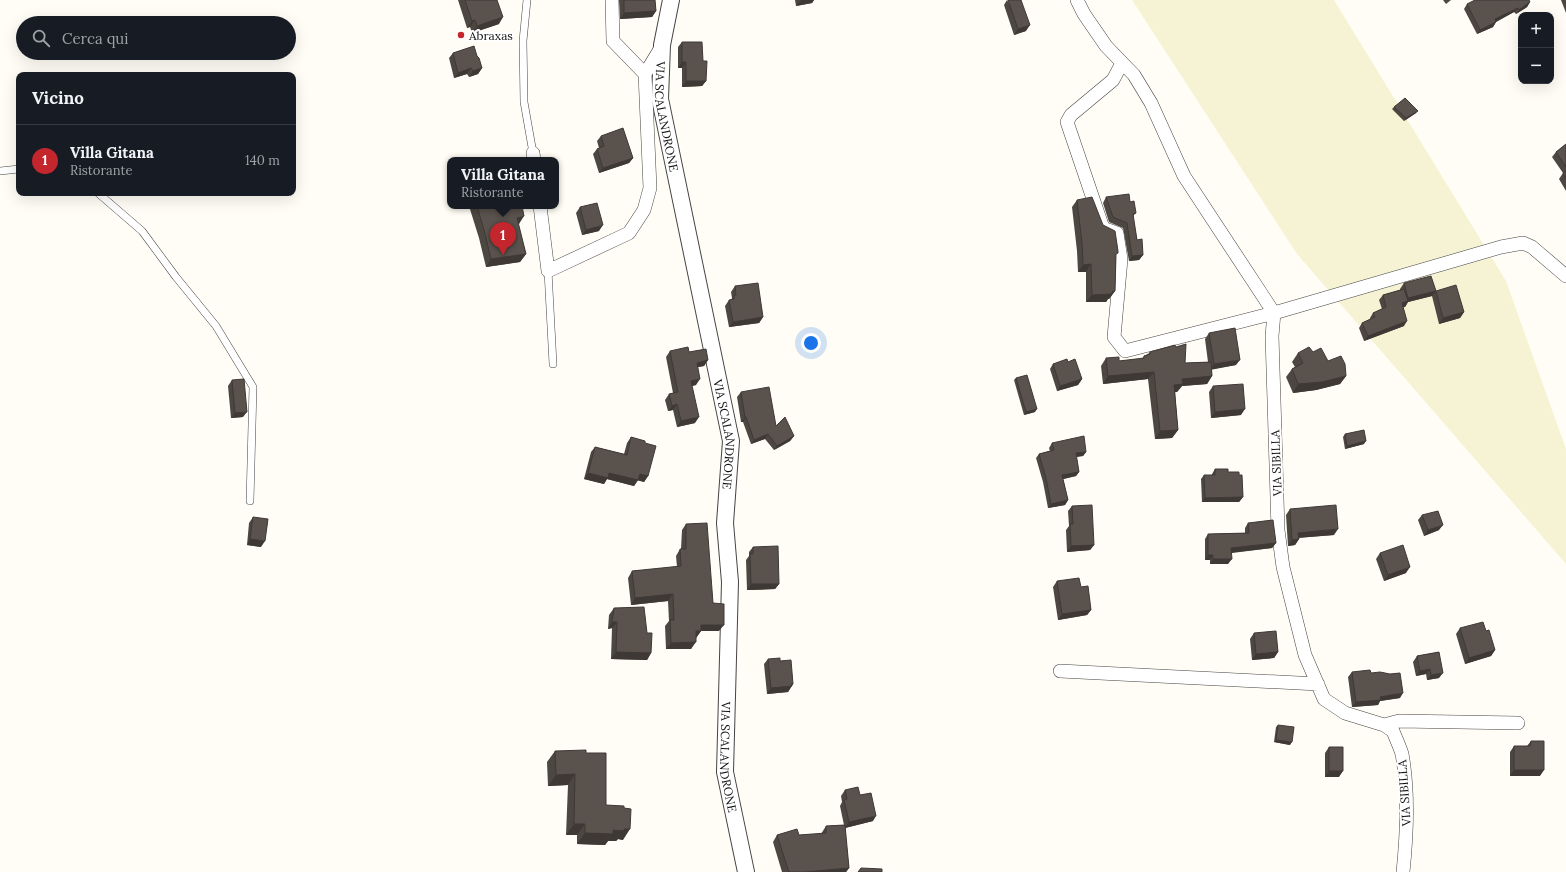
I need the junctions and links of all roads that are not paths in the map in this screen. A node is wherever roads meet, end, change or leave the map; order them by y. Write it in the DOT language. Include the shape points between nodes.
graph roads {
  1 [pos="528,0"];
  2 [pos="612,0"];
  3 [pos="671,0"];
  4 [pos="1077,0"];
  5 [pos="662,45"];
  6 [pos="1122,63"];
  7 [pos="645,74"];
  8 [pos="533,156"];
  9 [pos="16,169"];
  10 [pos="0,172"];
  11 [pos="101,196"];
  12 [pos="540,209"];
  13 [pos="548,271"];
  14 [pos="1566,276"];
  15 [pos="1274,313"];
  16 [pos="553,364"];
  17 [pos="250,501"];
  18 [pos="1060,671"];
  19 [pos="1318,684"];
  20 [pos="1518,723"];
  21 [pos="1384,725"];
  22 [pos="746,872"];
  23 [pos="1402,872"];
  1 -- 8 [label="lane" via="523,40 524,102"];
  2 -- 7 [label="street" via="613,41"];
  3 -- 5 [label="street, VIA SCALANDRONE"];
  4 -- 6 [label="street" via="1106,46"];
  5 -- 7 [label="street"];
  5 -- 22 [label="street, VIA SCALANDRONE" via="660,99 731,441 724,524 730,582 725,772"];
  6 -- 15 [label="street" via="1134,75 1151,103 1184,176"];
  6 -- 15 [label="street" via="1113,80 1071,115 1067,122 1103,228 1117,233 1121,259 1114,337 1125,351"];
  7 -- 13 [label="street" via="650,188 644,210 629,233"];
  9 -- 10 [label="lane"];
  11 -- 17 [label="lane" via="142,231 216,326 253,387"];
  12 -- 13 [label="street"];
  13 -- 16 [label="lane"];
  14 -- 15 [label="street" via="1532,247 1523,243 1501,247"];
  15 -- 19 [label="street, VIA SIBILLA" via="1272,336 1278,530 1283,568 1305,655"];
  18 -- 19 [label="street"];
  19 -- 21 [label="street, VIA SIBILLA" via="1324,699 1345,713"];
  20 -- 21 [label="street" via="1399,721"];
  21 -- 23 [label="street, VIA SIBILLA" via="1394,731 1402,754 1407,834"];
}
